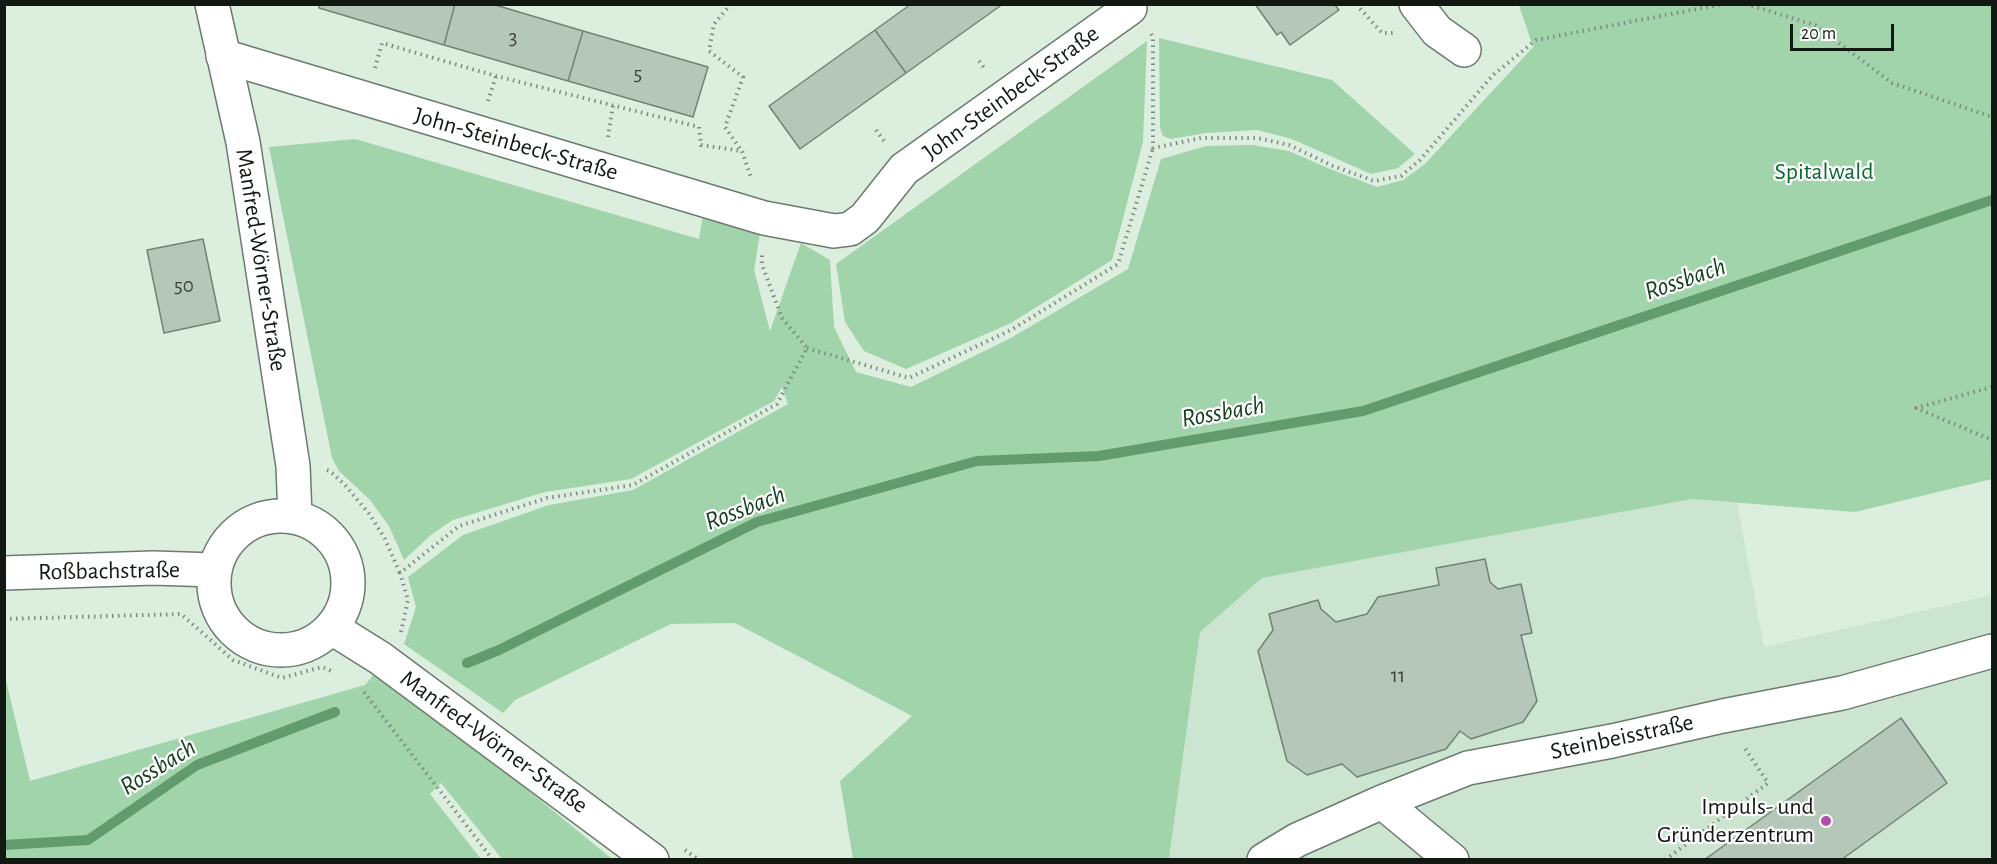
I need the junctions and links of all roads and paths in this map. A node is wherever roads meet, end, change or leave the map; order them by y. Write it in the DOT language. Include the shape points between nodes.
graph roads {
  1 [pos="213,4"];
  2 [pos="731,4"];
  3 [pos="1416,4"];
  4 [pos="1723,4"];
  5 [pos="1746,4"];
  6 [pos="1130,8"];
  7 [pos="382,43"];
  8 [pos="1464,50"];
  9 [pos="223,56"];
  10 [pos="1992,117"];
  11 [pos="1153,148"];
  12 [pos="742,151"];
  13 [pos="764,218"];
  14 [pos="807,348"];
  15 [pos="1992,387"];
  16 [pos="1992,440"];
  17 [pos="293,466"];
  18 [pos="295,517"];
  19 [pos="214,570"];
  20 [pos="4,573"];
  21 [pos="400,573"];
  22 [pos="4,619"];
  23 [pos="332,628"];
  24 [pos="1992,651"];
  25 [pos="380,658"];
  26 [pos="339,674"];
  27 [pos="1723,716"];
  28 [pos="1382,802"];
  29 [pos="493,860"];
  30 [pos="652,860"];
  31 [pos="1264,860"];
  32 [pos="1452,860"];
  33 [pos="1665,860"];
  1 -- 9 [label="street, Manfred-Wörner-Straße"];
  2 -- 12 [label="path" via="714,24 708,51 743,77 725,127"];
  3 -- 8 [label="street" via="1437,32"];
  4 -- 11 [label="path" via="1536,40 1493,75 1420,160 1401,176 1374,182 1289,145 1257,138 1201,138"];
  5 -- 10 [label="path" via="1815,25 1892,83"];
  6 -- 11 [label="path" via="1154,37"];
  6 -- 13 [label="street, John-Steinbeck-Straße" via="904,169 866,218 850,229 834,231"];
  7 -- 12 [label="path" via="699,127 701,145"];
  9 -- 13 [label="street, John-Steinbeck-Straße"];
  9 -- 17 [label="street, Manfred-Wörner-Straße" via="243,142"];
  11 -- 14 [label="path" via="1118,264 1011,330 909,378"];
  12 -- 13 [label="path"];
  13 -- 14 [label="path" via="762,265 782,318"];
  14 -- 21 [label="path" via="777,404 633,485 546,498 459,526"];
  15 -- 16 [label="path" via="1916,408"];
  17 -- 18 [label="street, Manfred-Wörner-Straße"];
  17 -- 21 [label="path" via="330,471 345,485 370,515"];
  18 -- 19 [label="street" via="273,516 252,522 235,533"];
  18 -- 23 [label="street" via="316,526 333,542 345,562 348,585 344,608"];
  19 -- 20 [label="street, Roßbachstraße"];
  19 -- 23 [label="street" via="213,592 220,614 233,632 251,644 272,651 294,650 315,642"];
  21 -- 25 [label="path" via="408,600 401,634"];
  22 -- 26 [label="path" via="181,614 233,660 282,678 322,667"];
  23 -- 25 [label="street, Manfred-Wörner-Straße"];
  24 -- 27 [label="street, Steinbeisstraße" via="1842,693"];
  25 -- 29 [label="path" via="357,681"];
  25 -- 30 [label="street, Manfred-Wörner-Straße"];
  27 -- 28 [label="street, Steinbeisstraße" via="1468,768"];
  27 -- 33 [label="path" via="1768,783"];
  28 -- 31 [label="street, Steinbeisstraße" via="1297,840"];
  28 -- 32 [label="street"];
}
